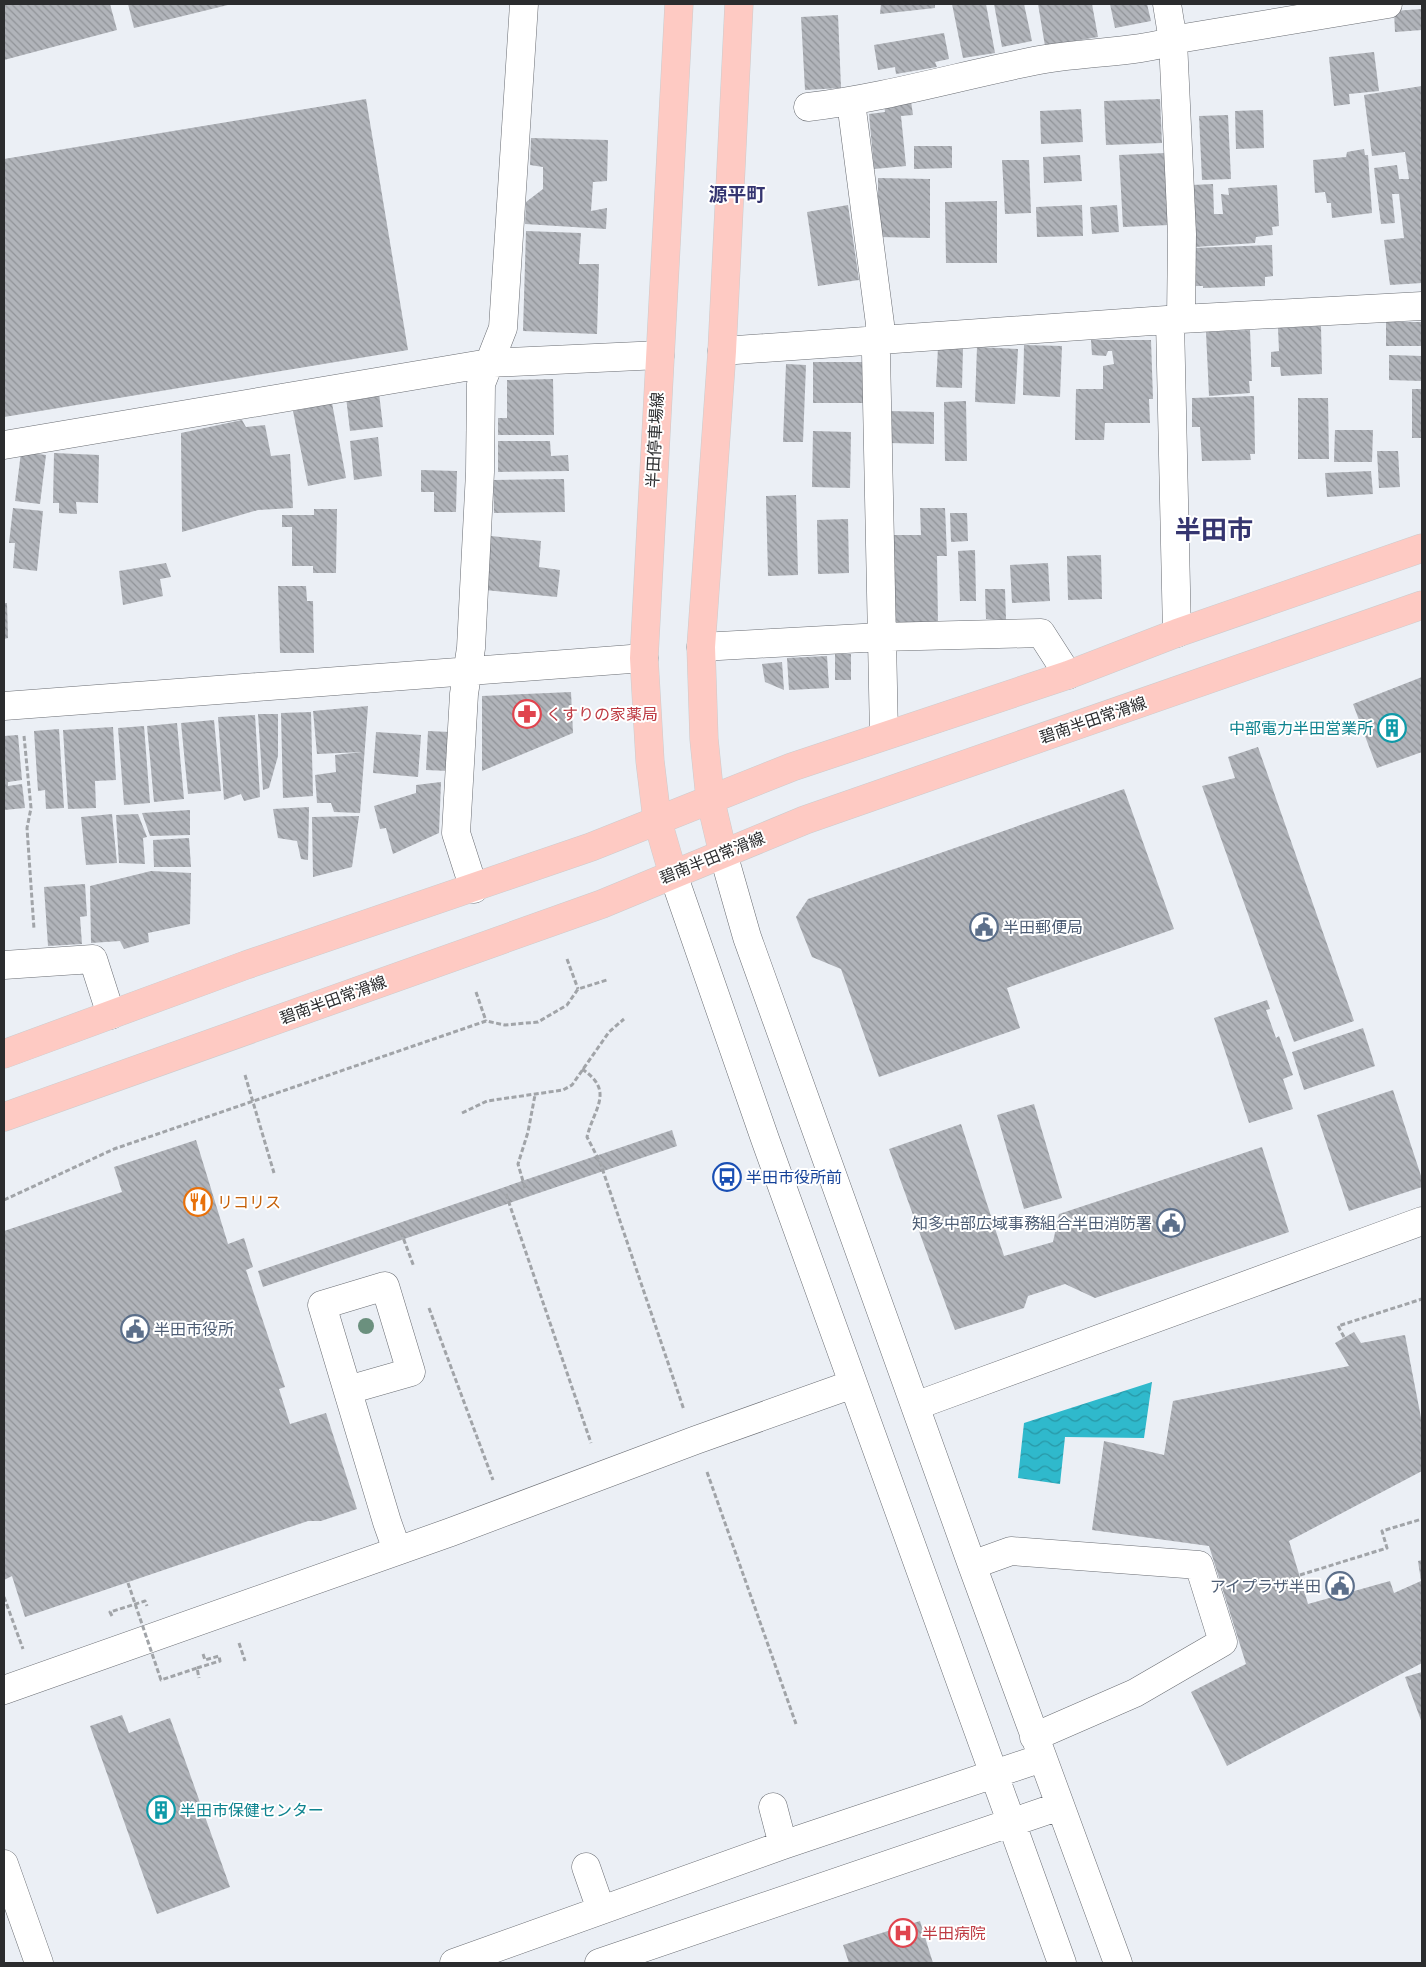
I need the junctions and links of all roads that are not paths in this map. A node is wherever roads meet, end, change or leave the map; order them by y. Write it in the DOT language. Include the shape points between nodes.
graph roads {
  1 [pos="524,4"];
  2 [pos="679,4"];
  3 [pos="739,4"];
  4 [pos="1167,4"];
  5 [pos="1388,4"];
  6 [pos="1173,42"];
  7 [pos="851,102"];
  8 [pos="808,107"];
  9 [pos="1422,306"];
  10 [pos="1175,320"];
  11 [pos="878,339"];
  12 [pos="722,351"];
  13 [pos="660,355"];
  14 [pos="489,363"];
  15 [pos="4,445"];
  16 [pos="1422,548"];
  17 [pos="1422,605"];
  18 [pos="1177,633"];
  19 [pos="881,637"];
  20 [pos="701,647"];
  21 [pos="644,658"];
  22 [pos="467,672"];
  23 [pos="1068,675"];
  24 [pos="13,706"];
  25 [pos="884,735"];
  26 [pos="710,798"];
  27 [pos="657,819"];
  28 [pos="723,852"];
  29 [pos="673,874"];
  30 [pos="474,889"];
  31 [pos="4,965"];
  32 [pos="111,1015"];
  33 [pos="4,1054"];
  34 [pos="4,1117"];
  35 [pos="1422,1221"];
  36 [pos="854,1384"];
  37 [pos="348,1390"];
  38 [pos="915,1406"];
  39 [pos="397,1550"];
  40 [pos="972,1565"];
  41 [pos="4,1690"];
  42 [pos="1038,1748"];
  43 [pos="995,1774"];
  44 [pos="1060,1806"];
  45 [pos="773,1807"];
  46 [pos="1012,1822"];
  47 [pos="783,1845"];
  48 [pos="4,1864"];
  49 [pos="586,1867"];
  50 [pos="601,1910"];
  51 [pos="39,1963"];
  52 [pos="454,1963"];
  53 [pos="599,1963"];
  54 [pos="1062,1963"];
  55 [pos="1118,1963"];
  1 -- 14 [label="street" via="503,328"];
  2 -- 13 [label="main road, 半田停車場線"];
  3 -- 12 [label="main road"];
  4 -- 6 [label="street"];
  5 -- 6 [label="street"];
  6 -- 7 [label="street" via="1036,60"];
  6 -- 10 [label="street" via="1182,234"];
  7 -- 8 [label="street"];
  7 -- 11 [label="street" via="880,324"];
  9 -- 10 [label="street"];
  10 -- 11 [label="street"];
  10 -- 18 [label="street"];
  11 -- 12 [label="street"];
  11 -- 19 [label="street"];
  12 -- 20 [label="main road"];
  13 -- 14 [label="street"];
  13 -- 21 [label="main road, 半田停車場線"];
  14 -- 15 [label="street"];
  14 -- 22 [label="street" via="482,384 472,648"];
  16 -- 18 [label="main road"];
  17 -- 28 [label="main road, 碧南半田常滑線" via="805,820"];
  18 -- 23 [label="main road"];
  19 -- 20 [label="street"];
  19 -- 23 [label="street" via="1041,634"];
  19 -- 25 [label="street"];
  20 -- 26 [label="main road" via="704,740"];
  21 -- 22 [label="street"];
  21 -- 27 [label="main road, 半田停車場線"];
  22 -- 24 [label="street"];
  22 -- 30 [label="street" via="456,833"];
  23 -- 25 [label="main road"];
  25 -- 26 [label="main road"];
  26 -- 27 [label="main road"];
  26 -- 28 [label="main road"];
  27 -- 29 [label="main road, 半田停車場線"];
  27 -- 30 [label="main road" via="591,848"];
  28 -- 29 [label="main road, 碧南半田常滑線"];
  28 -- 38 [label="street" via="750,946"];
  29 -- 34 [label="main road, 碧南半田常滑線" via="602,904"];
  29 -- 36 [label="street" via="764,1139"];
  30 -- 32 [label="main road" via="246,965"];
  31 -- 32 [label="street" via="93,959"];
  32 -- 33 [label="main road"];
  35 -- 38 [label="street"];
  36 -- 39 [label="street"];
  36 -- 43 [label="street"];
  37 -- 39 [label="street"];
  38 -- 40 [label="street"];
  39 -- 41 [label="street"];
  40 -- 42 [label="street"];
  40 -- 42 [label="street" via="1011,1552 1199,1565 1223,1642"];
  42 -- 43 [label="street"];
  42 -- 44 [label="street"];
  43 -- 46 [label="street"];
  43 -- 47 [label="street"];
  44 -- 46 [label="street"];
  44 -- 55 [label="street"];
  45 -- 47 [label="street"];
  46 -- 53 [label="street"];
  46 -- 54 [label="street"];
  47 -- 50 [label="street"];
  48 -- 51 [label="street"];
  49 -- 50 [label="street"];
  50 -- 52 [label="street"];
}
